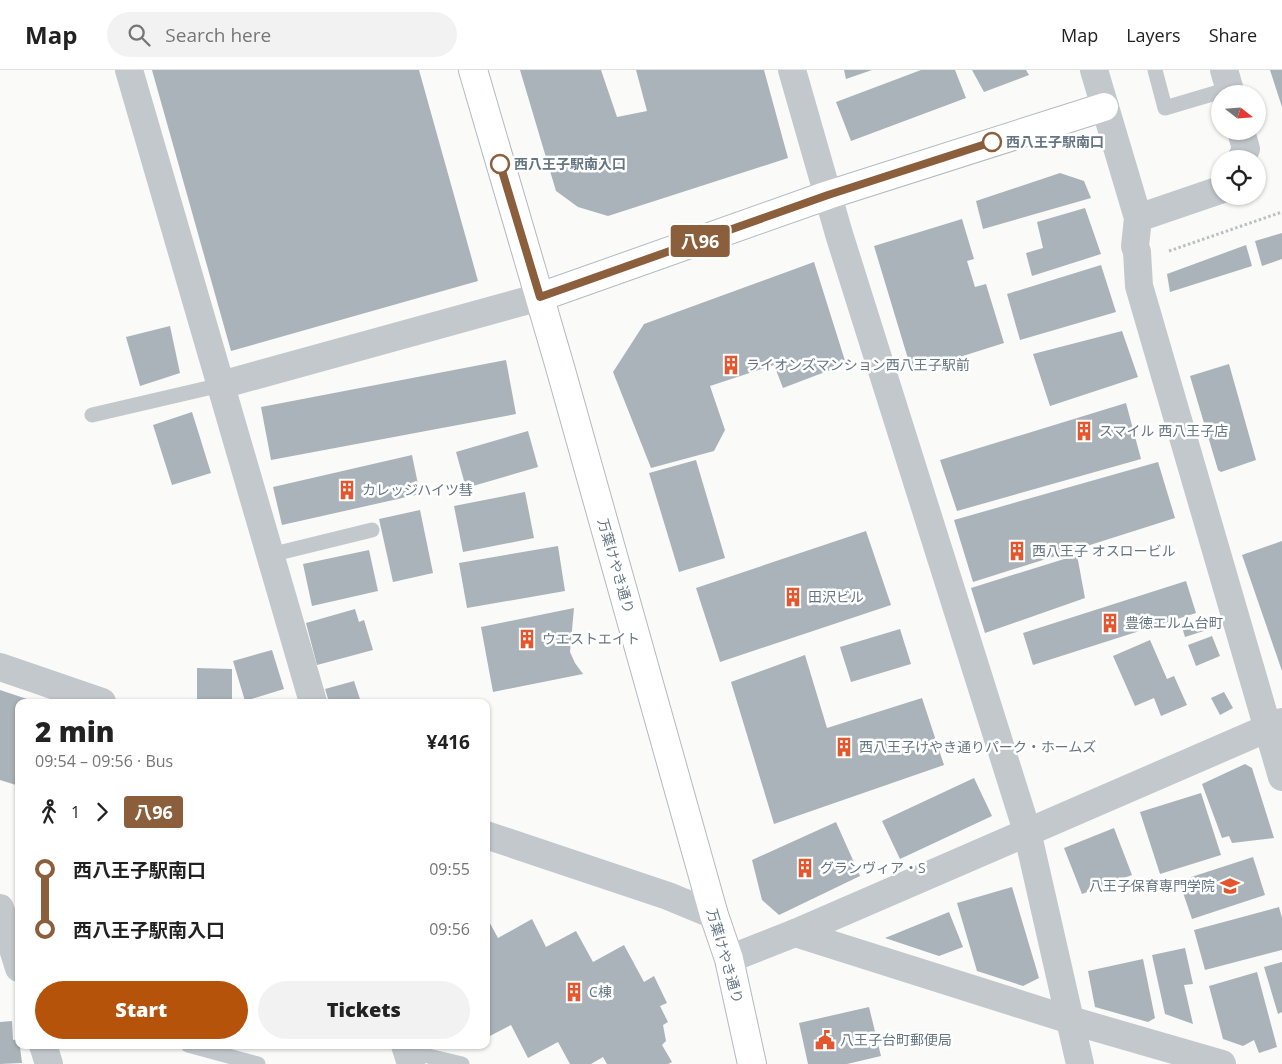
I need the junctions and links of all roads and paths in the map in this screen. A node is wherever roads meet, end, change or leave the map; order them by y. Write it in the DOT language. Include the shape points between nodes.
graph roads {
  1 [pos="129,70"];
  2 [pos="472,70"];
  3 [pos="792,70"];
  4 [pos="1094,70"];
  5 [pos="1155,70"];
  6 [pos="1228,84"];
  7 [pos="1104,107"];
  8 [pos="1211,193"];
  9 [pos="828,195"];
  10 [pos="1282,212"];
  11 [pos="1138,218"];
  12 [pos="1162,253"];
  13 [pos="540,297"];
  14 [pos="221,385"];
  15 [pos="92,415"];
  16 [pos="372,530"];
  17 [pos="270,555"];
  18 [pos="0,667"];
  19 [pos="93,699"];
  20 [pos="312,699"];
  21 [pos="1275,725"];
  22 [pos="1282,777"];
  23 [pos="1027,831"];
  24 [pos="490,836"];
  25 [pos="0,909"];
  26 [pos="15,913"];
  27 [pos="714,915"];
  28 [pos="795,933"];
  29 [pos="15,956"];
  30 [pos="729,959"];
  31 [pos="1070,1020"];
  32 [pos="44,1049"];
  33 [pos="203,1049"];
  34 [pos="408,1053"];
  35 [pos="49,1064"];
  36 [pos="258,1064"];
  37 [pos="462,1064"];
  38 [pos="752,1064"];
  39 [pos="1080,1064"];
  40 [pos="1222,1064"];
  1 -- 14 [label="street"];
  2 -- 13 [label="street, 万葉けやき通り"];
  3 -- 9 [label="street"];
  4 -- 7 [label="street"];
  5 -- 6 [label="lane" via="1165,108"];
  7 -- 9 [label="street"];
  7 -- 11 [label="street"];
  8 -- 11 [label="street"];
  9 -- 13 [label="street"];
  9 -- 23 [label="street"];
  10 -- 12 [label="path"];
  11 -- 21 [label="street" via="1135,246 1139,286"];
  13 -- 14 [label="street"];
  13 -- 27 [label="street, 万葉けやき通り"];
  14 -- 15 [label="lane"];
  14 -- 17 [label="street"];
  16 -- 17 [label="lane"];
  17 -- 20 [label="street"];
  18 -- 19 [label="street"];
  21 -- 22 [label="street"];
  21 -- 23 [label="street"];
  23 -- 28 [label="street"];
  23 -- 31 [label="street"];
  24 -- 27 [label="street" via="668,896"];
  25 -- 26 [label="lane"];
  25 -- 29 [label="street"];
  27 -- 30 [label="street, 万葉けやき通り"];
  28 -- 30 [label="street"];
  28 -- 31 [label="street"];
  30 -- 38 [label="street, 万葉けやき通り"];
  31 -- 39 [label="street"];
  31 -- 40 [label="street"];
  32 -- 35 [label="street"];
  33 -- 36 [label="lane"];
  34 -- 37 [label="lane"];
}
